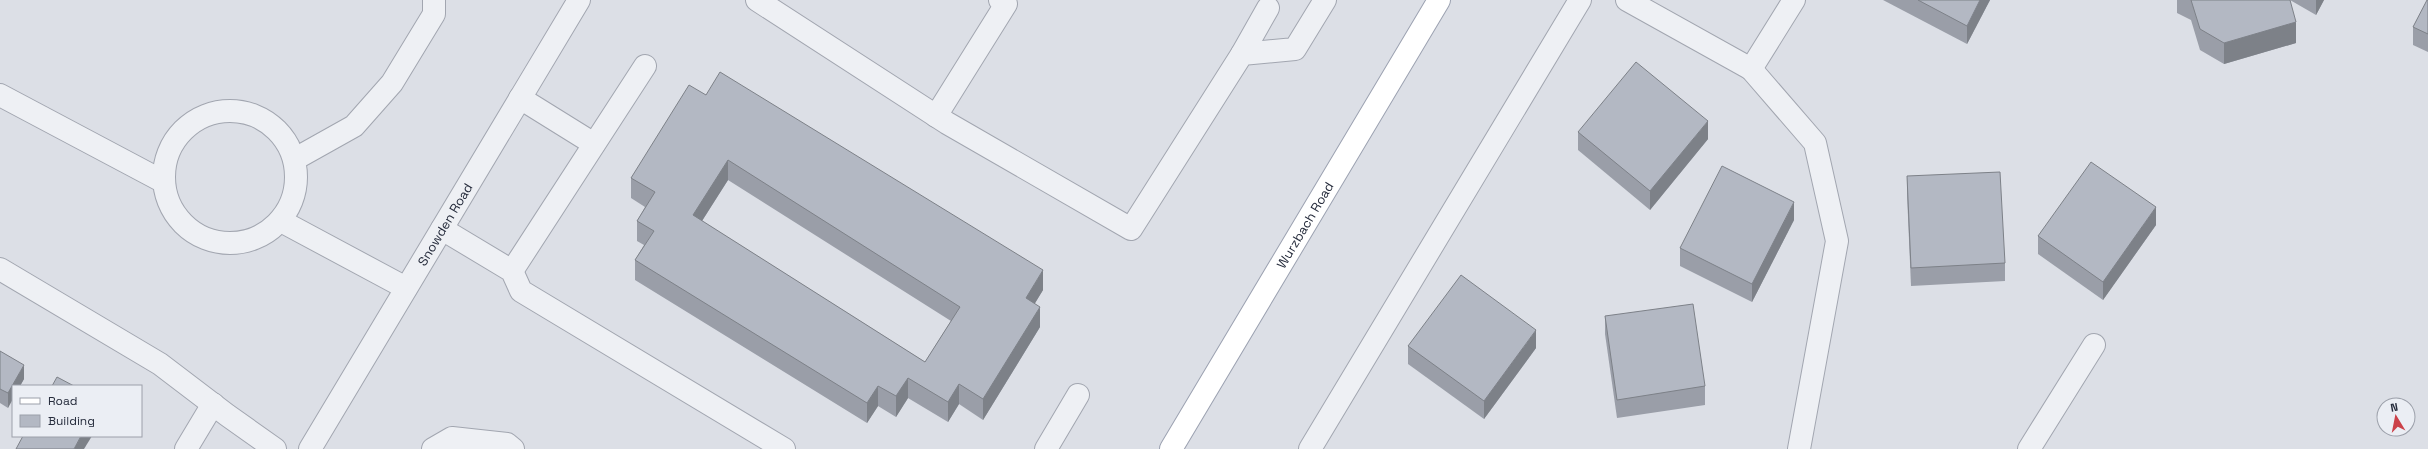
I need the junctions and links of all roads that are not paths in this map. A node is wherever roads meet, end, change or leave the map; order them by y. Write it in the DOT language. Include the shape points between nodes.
graph roads {
  1 [pos="434,0"];
  2 [pos="579,0"];
  3 [pos="757,0"];
  4 [pos="1000,0"];
  5 [pos="1325,0"];
  6 [pos="1439,0"];
  7 [pos="1580,0"];
  8 [pos="1627,0"];
  9 [pos="1794,0"];
  10 [pos="1268,8"];
  11 [pos="1242,54"];
  12 [pos="645,66"];
  13 [pos="1751,69"];
  14 [pos="0,94"];
  15 [pos="520,98"];
  16 [pos="936,116"];
  17 [pos="594,144"];
  18 [pos="295,159"];
  19 [pos="164,182"];
  20 [pos="281,221"];
  21 [pos="442,229"];
  22 [pos="0,269"];
  23 [pos="512,271"];
  24 [pos="406,288"];
  25 [pos="2094,345"];
  26 [pos="1078,395"];
  27 [pos="213,404"];
  28 [pos="186,449"];
  29 [pos="275,449"];
  30 [pos="310,449"];
  31 [pos="433,449"];
  32 [pos="513,449"];
  33 [pos="784,449"];
  34 [pos="1046,449"];
  35 [pos="1171,449"];
  36 [pos="1310,449"];
  37 [pos="1799,449"];
  38 [pos="2029,449"];
  1 -- 18 [label="street" via="434,14 388,89 354,126"];
  2 -- 15 [label="street, Snowden Road"];
  3 -- 16 [label="street"];
  4 -- 16 [label="street" via="1006,4"];
  5 -- 11 [label="street" via="1295,49"];
  6 -- 35 [label="main road, Wurzbach Road"];
  7 -- 36 [label="street"];
  8 -- 13 [label="street"];
  9 -- 13 [label="street"];
  10 -- 11 [label="street"];
  11 -- 16 [label="street" via="1131,229"];
  12 -- 17 [label="street"];
  13 -- 37 [label="street" via="1815,143 1837,241"];
  14 -- 19 [label="street"];
  15 -- 17 [label="street"];
  15 -- 21 [label="street, Snowden Road"];
  17 -- 23 [label="street"];
  18 -- 19 [label="street" via="286,140 271,124 251,114 229,110 189,124 174,141 166,161"];
  18 -- 20 [label="street" via="296,188 292,202"];
  19 -- 20 [label="street" via="169,204 182,223 199,236 213,241 242,243 263,235"];
  20 -- 24 [label="street"];
  21 -- 23 [label="street"];
  21 -- 24 [label="street, Snowden Road"];
  22 -- 27 [label="street" via="160,364"];
  23 -- 33 [label="street" via="522,291"];
  24 -- 30 [label="street, Snowden Road"];
  25 -- 38 [label="street"];
  26 -- 34 [label="street"];
  27 -- 28 [label="street"];
  27 -- 29 [label="street"];
  31 -- 32 [label="street" via="452,438 507,444"];
}
